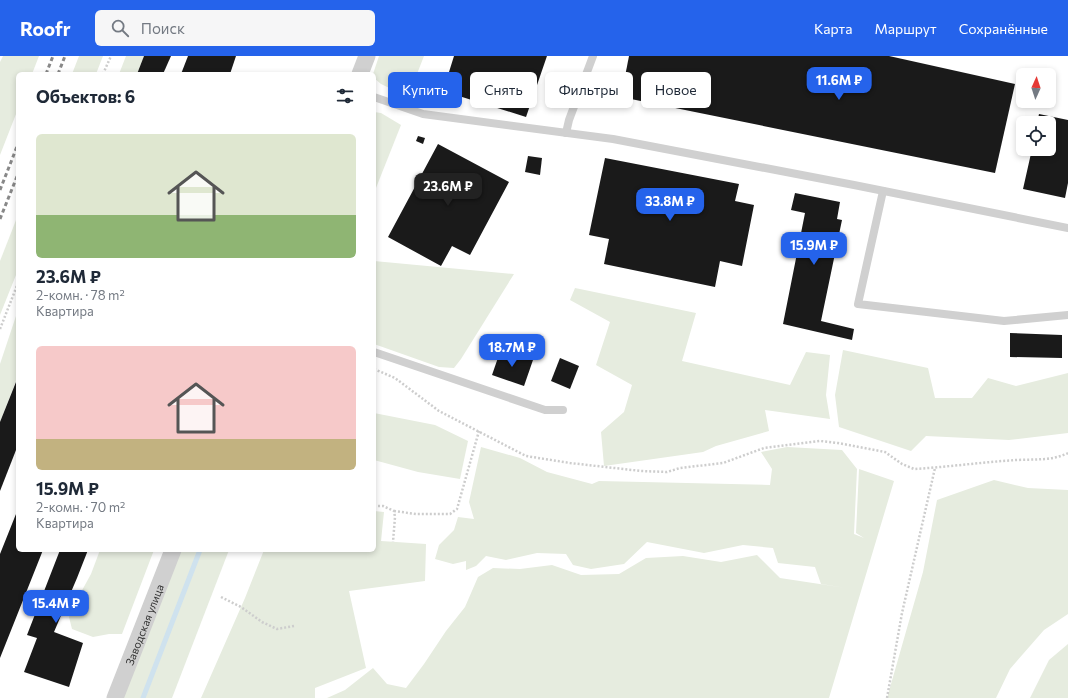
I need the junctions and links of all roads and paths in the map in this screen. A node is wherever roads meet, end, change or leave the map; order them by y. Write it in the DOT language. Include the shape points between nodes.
graph roads {
  1 [pos="111,56"];
  2 [pos="367,56"];
  3 [pos="593,56"];
  4 [pos="104,72"];
  5 [pos="361,72"];
  6 [pos="376,98"];
  7 [pos="566,133"];
  8 [pos="883,191"];
  9 [pos="1068,228"];
  10 [pos="16,288"];
  11 [pos="1068,315"];
  12 [pos="0,329"];
  13 [pos="376,353"];
  14 [pos="376,370"];
  15 [pos="563,410"];
  16 [pos="479,431"];
  17 [pos="1068,452"];
  18 [pos="935,468"];
  19 [pos="376,506"];
  20 [pos="394,511"];
  21 [pos="393,542"];
  22 [pos="172,552"];
  23 [pos="221,597"];
  24 [pos="294,626"];
  25 [pos="115,698"];
  26 [pos="887,698"];
  1 -- 4 [label="path"];
  2 -- 5 [label="street"];
  3 -- 7 [label="lane"];
  6 -- 7 [label="lane" via="423,114"];
  7 -- 8 [label="lane" via="613,139"];
  8 -- 9 [label="lane"];
  8 -- 11 [label="lane" via="858,304 1004,321"];
  10 -- 12 [label="path"];
  13 -- 15 [label="lane" via="545,410"];
  14 -- 16 [label="path" via="395,378 439,411"];
  16 -- 18 [label="path" via="526,456 641,471 667,472 723,463 764,448 820,441 885,452 914,469"];
  16 -- 20 [label="path" via="457,509 450,514"];
  17 -- 18 [label="path" via="1042,460"];
  18 -- 26 [label="path" via="904,605"];
  19 -- 20 [label="path"];
  20 -- 21 [label="path"];
  22 -- 25 [label="street, Заводская улица"];
  23 -- 24 [label="path" via="277,629"];
}
